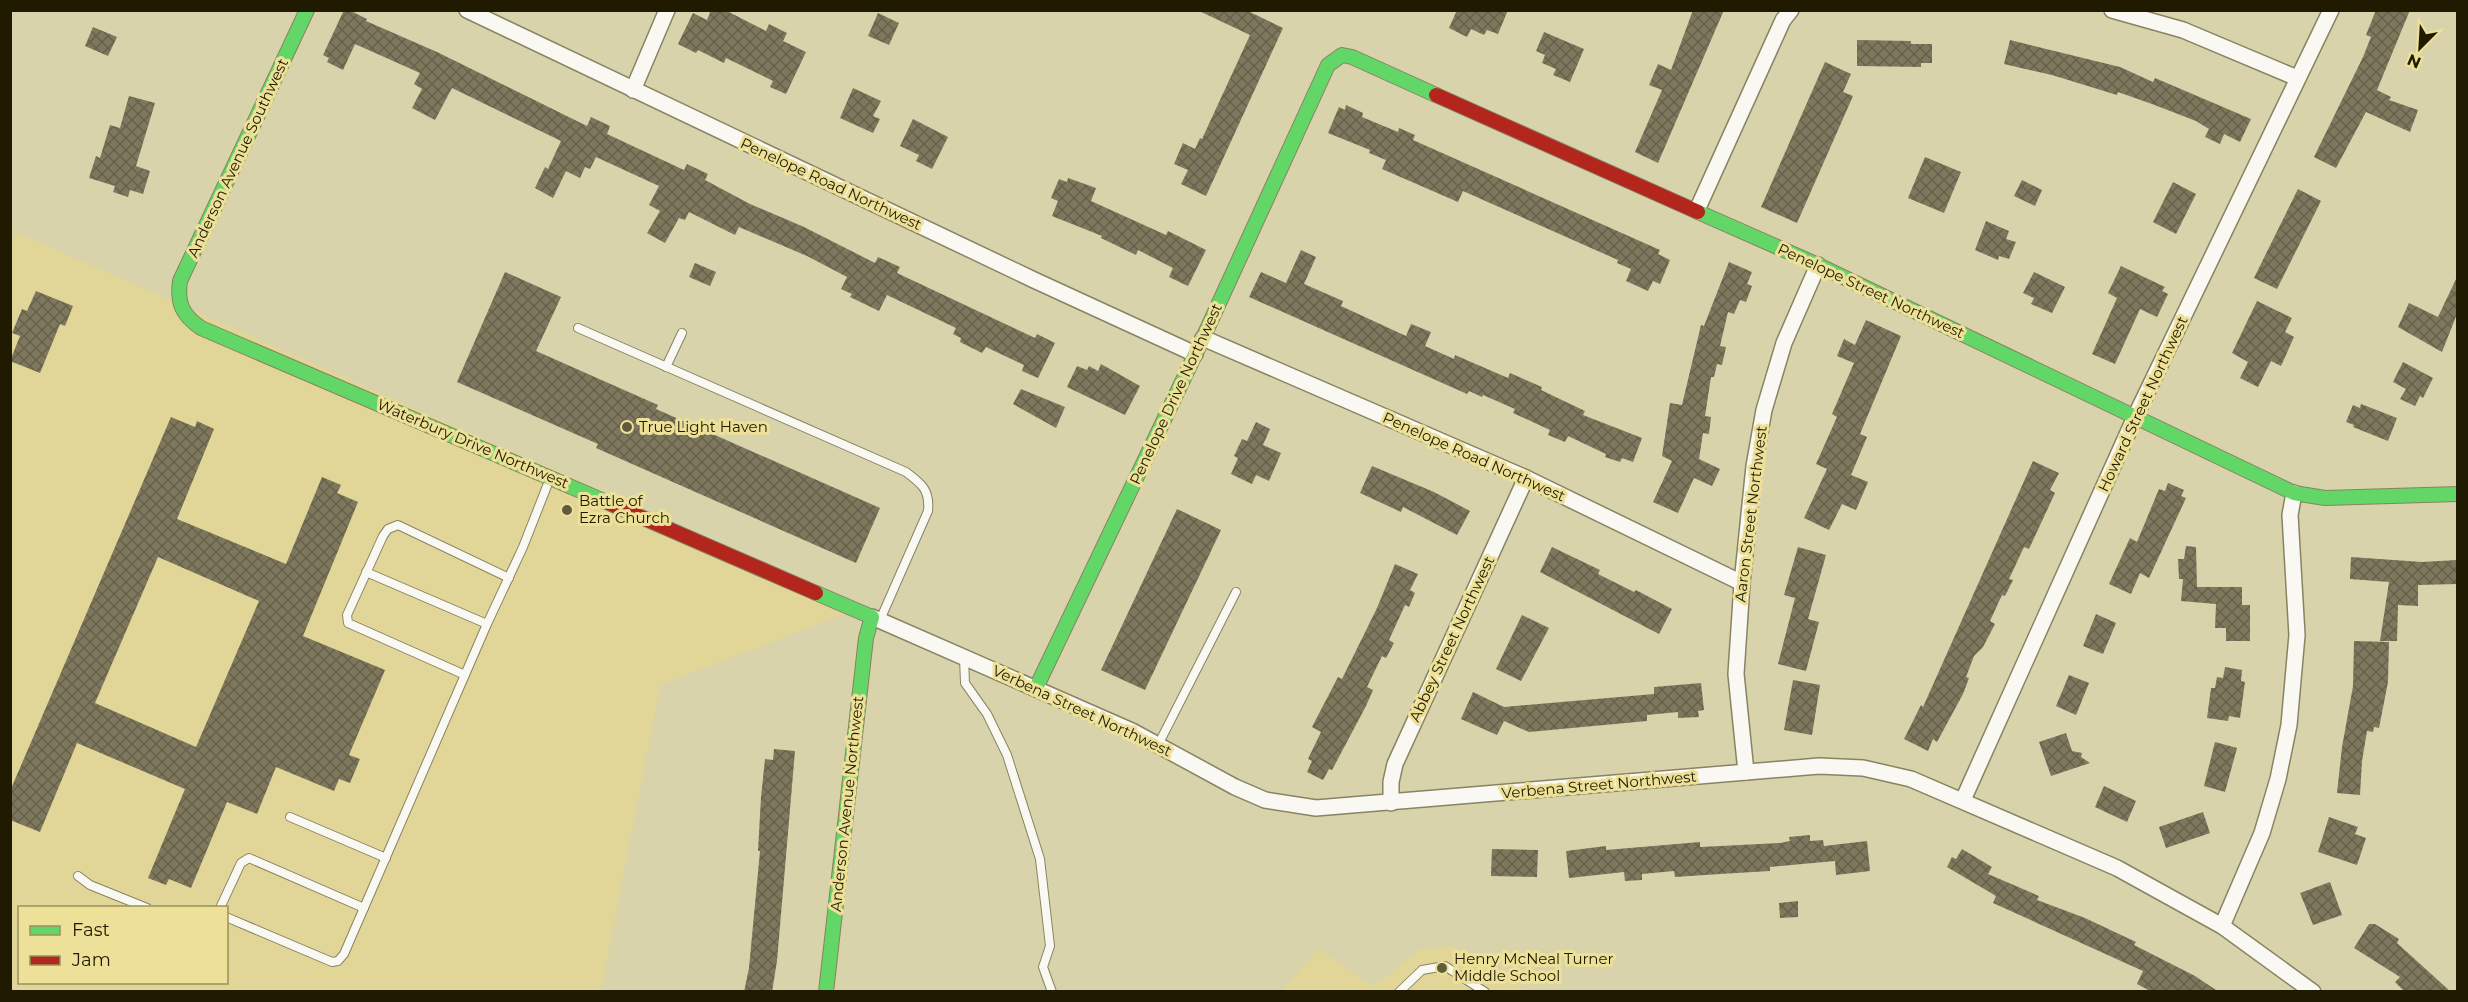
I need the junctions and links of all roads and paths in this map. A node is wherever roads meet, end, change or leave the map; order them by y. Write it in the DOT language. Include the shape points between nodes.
graph roads {
  1 [pos="307,10"];
  2 [pos="467,10"];
  3 [pos="668,10"];
  4 [pos="1791,10"];
  5 [pos="2112,10"];
  6 [pos="2331,10"];
  7 [pos="2297,78"];
  8 [pos="633,90"];
  9 [pos="1312,99"];
  10 [pos="1697,210"];
  11 [pos="1818,265"];
  12 [pos="179,307"];
  13 [pos="578,328"];
  14 [pos="682,333"];
  15 [pos="1203,338"];
  16 [pos="1195,354"];
  17 [pos="666,367"];
  18 [pos="2135,417"];
  19 [pos="550,477"];
  20 [pos="1526,478"];
  21 [pos="2456,489"];
  22 [pos="2294,493"];
  23 [pos="366,572"];
  24 [pos="509,578"];
  25 [pos="1742,583"];
  26 [pos="1236,592"];
  27 [pos="876,619"];
  28 [pos="487,624"];
  29 [pos="964,657"];
  30 [pos="465,675"];
  31 [pos="1036,688"];
  32 [pos="1158,745"];
  33 [pos="1746,772"];
  34 [pos="1963,800"];
  35 [pos="1392,803"];
  36 [pos="290,817"];
  37 [pos="386,858"];
  38 [pos="78,876"];
  39 [pos="142,906"];
  40 [pos="221,906"];
  41 [pos="364,908"];
  42 [pos="228,918"];
  43 [pos="2222,926"];
  44 [pos="1481,990"];
  45 [pos="826,992"];
  46 [pos="1052,992"];
  47 [pos="1398,992"];
  48 [pos="2313,992"];
  1 -- 12 [label="street, Anderson Avenue Southwest" via="180,281"];
  2 -- 8 [label="street, Penelope Road Northwest"];
  3 -- 8 [label="street"];
  4 -- 10 [label="street"];
  5 -- 7 [label="street" via="2183,30"];
  6 -- 7 [label="street, Howard Street Northwest"];
  7 -- 18 [label="street, Howard Street Northwest"];
  8 -- 16 [label="street, Penelope Road Northwest"];
  9 -- 10 [label="street, Penelope Street Northwest" via="1328,65 1342,55 1352,57"];
  9 -- 15 [label="street, Penelope Drive Northwest"];
  10 -- 11 [label="street, Penelope Street Northwest"];
  11 -- 18 [label="street, Penelope Street Northwest"];
  11 -- 25 [label="street, Aaron Street Northwest" via="1784,343 1764,410"];
  12 -- 19 [label="street, Waterbury Drive Northwest" via="201,328"];
  13 -- 17 [label="lane"];
  14 -- 17 [label="lane"];
  15 -- 16 [label="street, Penelope Drive Northwest"];
  15 -- 20 [label="street, Penelope Road Northwest"];
  16 -- 31 [label="street, Penelope Drive Northwest"];
  17 -- 27 [label="lane" via="906,472 924,486 929,497 928,511"];
  18 -- 22 [label="street, Penelope Street Northwest"];
  18 -- 34 [label="street, Howard Street Northwest"];
  19 -- 24 [label="lane"];
  19 -- 27 [label="street, Waterbury Drive Northwest"];
  20 -- 25 [label="street, Penelope Road Northwest"];
  20 -- 35 [label="street, Abbey Street Northwest" via="1395,764"];
  21 -- 22 [label="street, Penelope Street Northwest" via="2325,498"];
  22 -- 43 [label="street" via="2290,515 2297,635 2289,725 2262,834"];
  23 -- 24 [label="lane" via="383,536 398,525"];
  23 -- 28 [label="lane"];
  23 -- 30 [label="lane" via="347,615 348,623"];
  24 -- 28 [label="lane"];
  25 -- 33 [label="street, Aaron Street Northwest" via="1736,674"];
  26 -- 32 [label="lane"];
  27 -- 29 [label="street, Verbena Street Northwest"];
  27 -- 45 [label="street, Anderson Avenue Northwest" via="866,638"];
  28 -- 30 [label="lane"];
  29 -- 31 [label="street, Verbena Street Northwest"];
  29 -- 46 [label="lane" via="965,683 987,714 1007,755 1040,860 1050,946 1043,967"];
  30 -- 37 [label="lane"];
  31 -- 32 [label="street, Verbena Street Northwest"];
  32 -- 35 [label="street, Verbena Street Northwest" via="1265,800 1316,808"];
  33 -- 34 [label="street, Verbena Street Northwest" via="1820,766 1863,768 1911,779"];
  33 -- 35 [label="street, Verbena Street Northwest"];
  34 -- 43 [label="street, Verbena Street Northwest" via="2117,868"];
  36 -- 37 [label="lane"];
  37 -- 41 [label="lane"];
  38 -- 39 [label="lane" via="90,885"];
  40 -- 41 [label="lane" via="241,863 249,858"];
  41 -- 42 [label="lane" via="344,954 332,962"];
  43 -- 48 [label="street, Verbena Street Northwest"];
  44 -- 47 [label="lane" via="1446,966 1422,970"];
}
